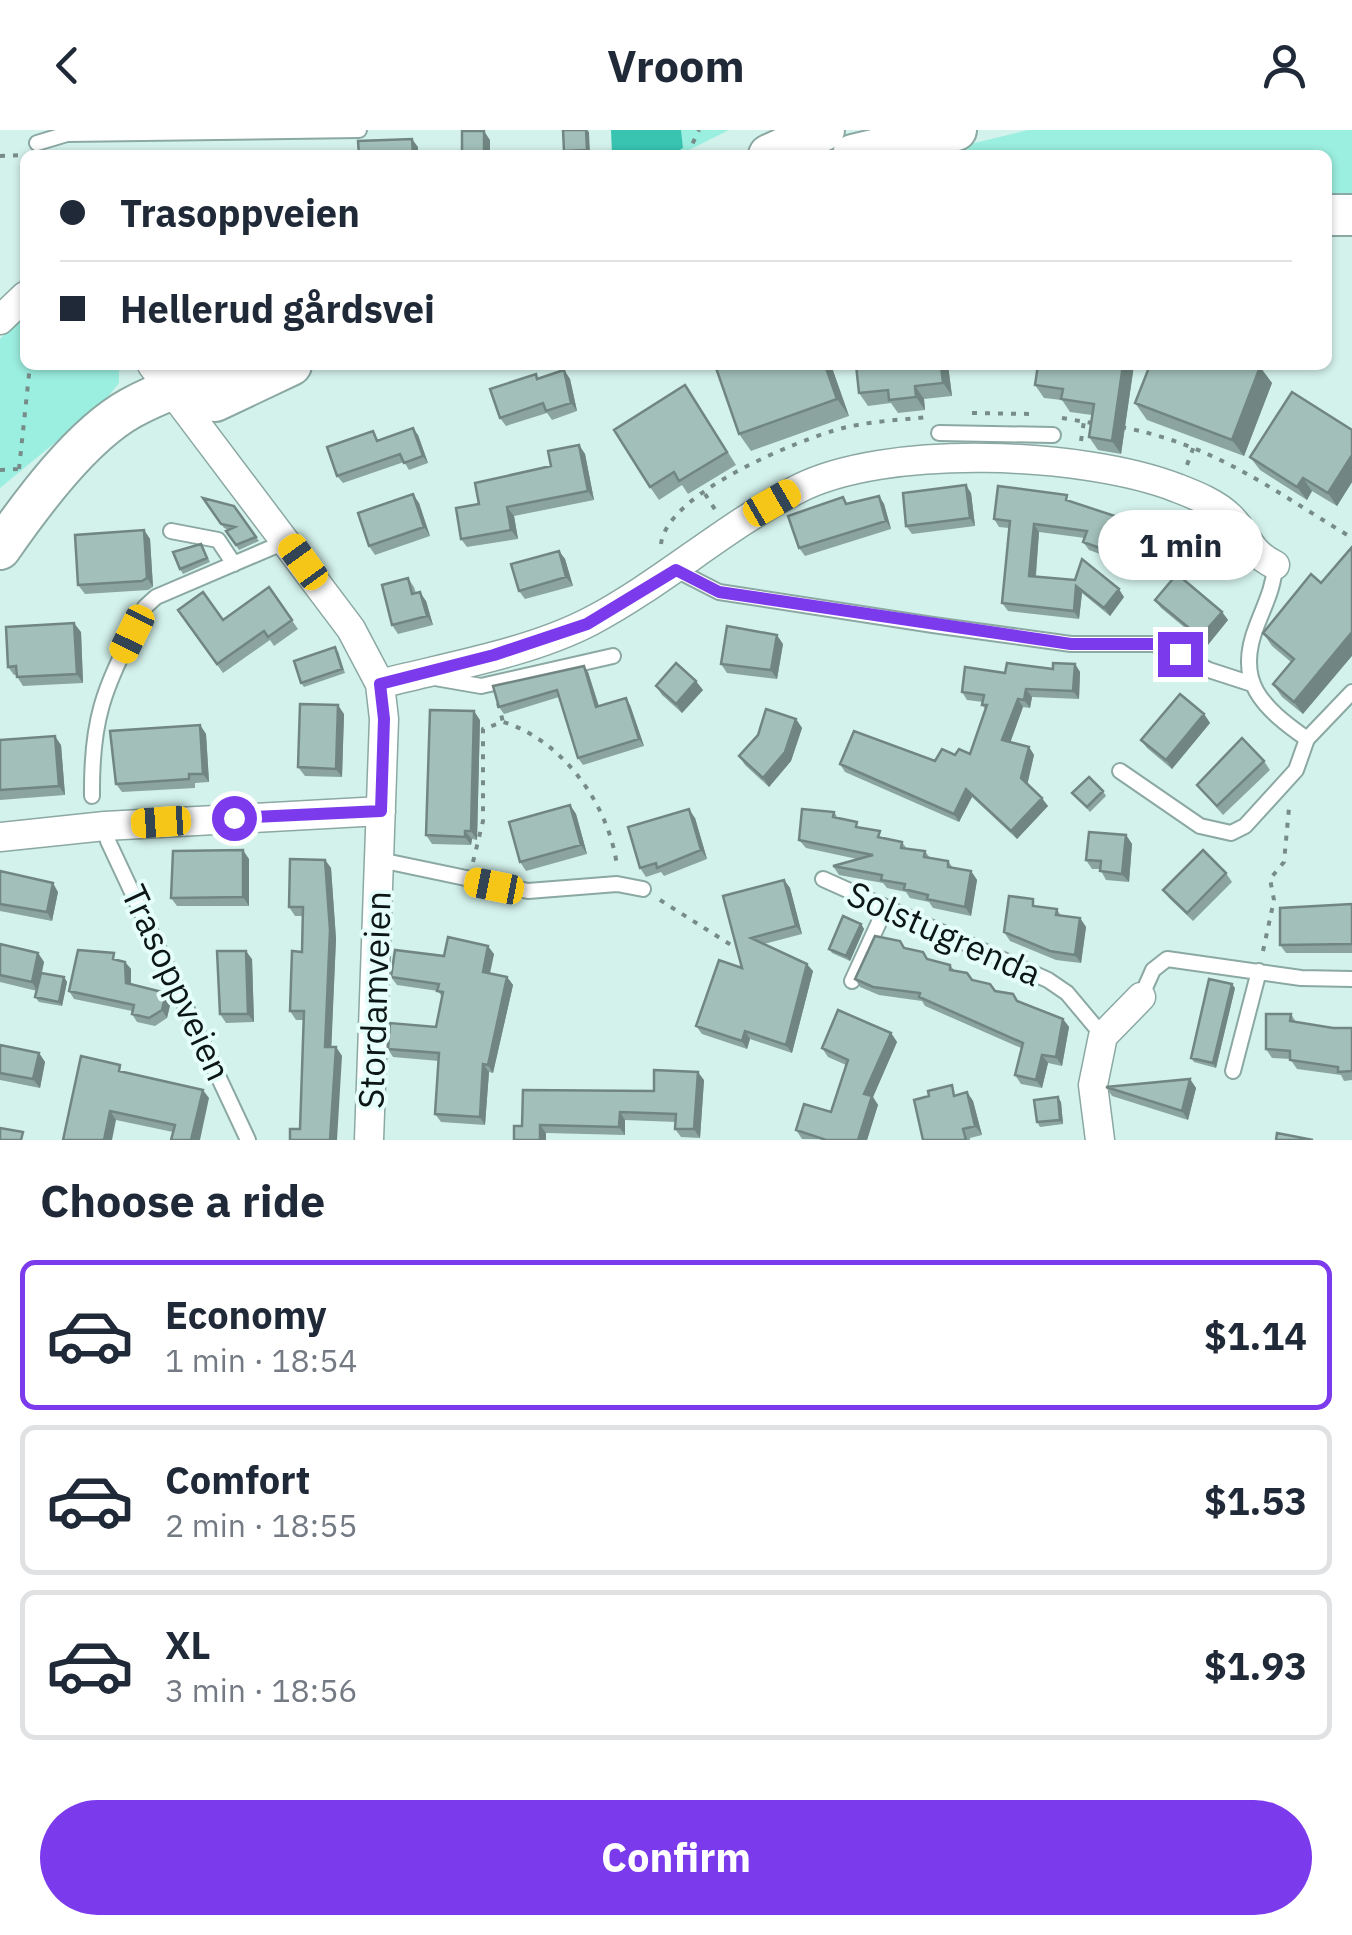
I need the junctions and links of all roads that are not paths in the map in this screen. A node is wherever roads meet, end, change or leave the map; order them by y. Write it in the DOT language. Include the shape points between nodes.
graph roads {
  1 [pos="359,130"];
  2 [pos="824,130"];
  3 [pos="956,130"];
  4 [pos="38,143"];
  5 [pos="780,150"];
  6 [pos="882,150"];
  7 [pos="20,301"];
  8 [pos="0,320"];
  9 [pos="226,370"];
  10 [pos="267,370"];
  11 [pos="170,390"];
  12 [pos="939,433"];
  13 [pos="1053,436"];
  14 [pos="963,445"];
  15 [pos="1026,446"];
  16 [pos="171,531"];
  17 [pos="287,541"];
  18 [pos="0,549"];
  19 [pos="234,564"];
  20 [pos="1275,565"];
  21 [pos="676,570"];
  22 [pos="612,656"];
  23 [pos="426,672"];
  24 [pos="1250,683"];
  25 [pos="380,684"];
  26 [pos="1352,692"];
  27 [pos="1307,740"];
  28 [pos="1120,771"];
  29 [pos="92,796"];
  30 [pos="381,811"];
  31 [pos="106,826"];
  32 [pos="0,837"];
  33 [pos="380,860"];
  34 [pos="823,879"];
  35 [pos="643,889"];
  36 [pos="886,907"];
  37 [pos="1260,971"];
  38 [pos="1352,979"];
  39 [pos="852,981"];
  40 [pos="1142,996"];
  41 [pos="1103,1036"];
  42 [pos="1234,1071"];
  43 [pos="248,1140"];
  44 [pos="370,1140"];
  45 [pos="1100,1140"];
  1 -- 4 [label="lane" via="68,134"];
  2 -- 5 [label="main road"];
  3 -- 6 [label="main road"];
  7 -- 8 [label="street"];
  9 -- 11 [label="main road"];
  10 -- 11 [label="main road"];
  11 -- 17 [label="street, Stordamveien"];
  11 -- 18 [label="main road" via="48,469"];
  12 -- 14 [label="lane"];
  13 -- 15 [label="lane"];
  14 -- 15 [label="street"];
  14 -- 21 [label="street" via="800,487"];
  15 -- 20 [label="street" via="1200,497 1228,514 1254,554"];
  16 -- 19 [label="lane" via="218,540"];
  17 -- 19 [label="lane"];
  17 -- 25 [label="street, Stordamveien" via="351,630"];
  19 -- 29 [label="lane" via="150,601 93,731"];
  20 -- 24 [label="lane" via="1250,648"];
  21 -- 23 [label="street" via="587,624"];
  21 -- 24 [label="lane" via="719,592 933,626 1071,644 1154,644"];
  22 -- 23 [label="lane" via="482,686"];
  23 -- 25 [label="street"];
  24 -- 27 [label="lane"];
  25 -- 30 [label="street, Stordamveien"];
  26 -- 27 [label="lane"];
  27 -- 28 [label="lane" via="1296,770 1231,832 1183,816"];
  30 -- 31 [label="street"];
  30 -- 33 [label="street, Stordamveien"];
  31 -- 32 [label="street"];
  31 -- 43 [label="lane, Trasoppveien"];
  33 -- 35 [label="lane, Stordamveien" via="557,892 616,884"];
  33 -- 44 [label="street, Stordamveien"];
  34 -- 36 [label="lane, Solstugrenda"];
  36 -- 39 [label="lane"];
  36 -- 41 [label="lane, Solstugrenda" via="1048,980"];
  37 -- 38 [label="lane"];
  37 -- 40 [label="lane" via="1167,959 1153,970"];
  37 -- 42 [label="lane"];
  40 -- 41 [label="street"];
  41 -- 45 [label="street" via="1093,1085"];
}
